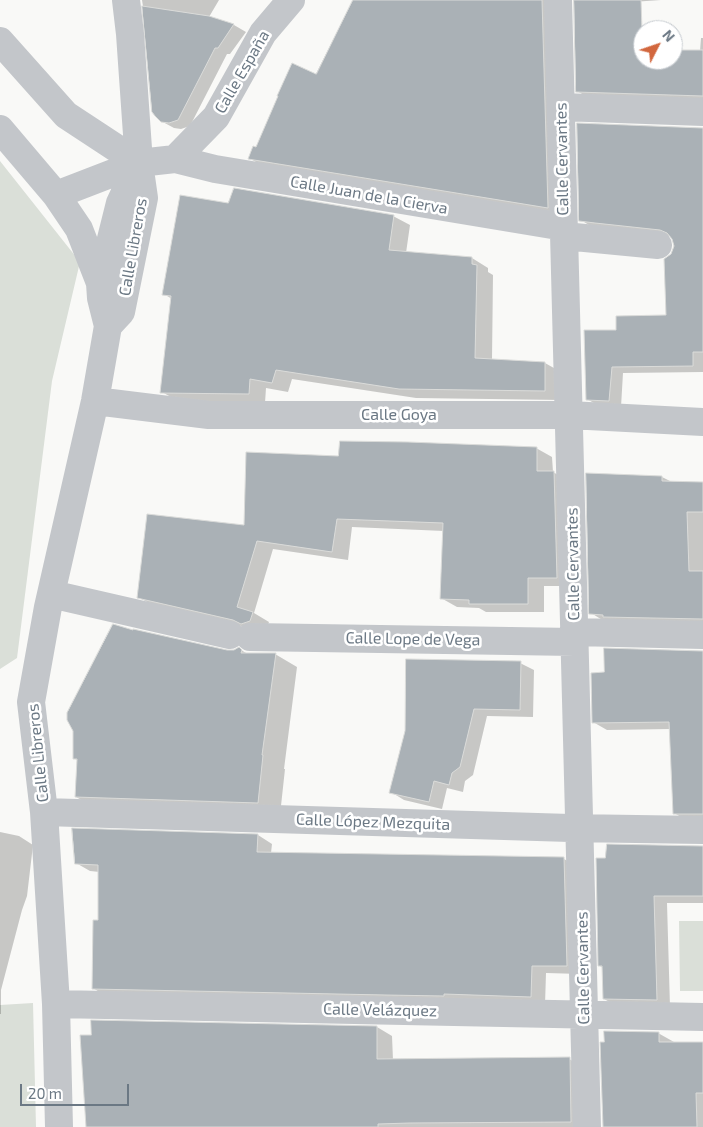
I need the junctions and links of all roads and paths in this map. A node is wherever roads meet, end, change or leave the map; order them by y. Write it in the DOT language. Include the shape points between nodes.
graph roads {
  1 [pos="126,0"];
  2 [pos="291,0"];
  3 [pos="558,0"];
  4 [pos="0,42"];
  5 [pos="561,107"];
  6 [pos="703,112"];
  7 [pos="0,129"];
  8 [pos="175,159"];
  9 [pos="139,163"];
  10 [pos="56,195"];
  11 [pos="564,232"];
  12 [pos="658,245"];
  13 [pos="100,282"];
  14 [pos="108,326"];
  15 [pos="95,401"];
  16 [pos="569,415"];
  17 [pos="703,422"];
  18 [pos="51,594"];
  19 [pos="703,635"];
  20 [pos="574,637"];
  21 [pos="44,812"];
  22 [pos="579,828"];
  23 [pos="703,830"];
  24 [pos="56,1004"];
  25 [pos="584,1015"];
  26 [pos="703,1017"];
  27 [pos="59,1127"];
  28 [pos="587,1127"];
  1 -- 9 [label="street, Calle Libreros"];
  2 -- 8 [label="street, Calle España" via="262,33 216,117"];
  3 -- 5 [label="street, Calle Cervantes"];
  4 -- 9 [label="street" via="66,115"];
  5 -- 6 [label="street"];
  5 -- 11 [label="street, Calle Cervantes"];
  7 -- 10 [label="street"];
  8 -- 9 [label="street"];
  8 -- 11 [label="street, Calle Juan de la Cierva"];
  9 -- 10 [label="street"];
  9 -- 13 [label="street, Calle Libreros" via="120,203"];
  9 -- 14 [label="street, Calle Libreros" via="144,198 122,312"];
  10 -- 13 [label="street" via="79,229"];
  11 -- 12 [label="street, Calle Juan de la Cierva"];
  11 -- 16 [label="street, Calle Cervantes"];
  13 -- 14 [label="street, Calle Libreros"];
  14 -- 15 [label="street, Calle Libreros"];
  15 -- 16 [label="street, Calle Goya" via="210,415"];
  15 -- 18 [label="street, Calle Libreros"];
  16 -- 17 [label="street, Calle Goya"];
  16 -- 20 [label="street, Calle Cervantes"];
  18 -- 20 [label="street, Calle Lope de Vega" via="240,636"];
  18 -- 21 [label="street, Calle Libreros" via="31,702"];
  19 -- 20 [label="street, Calle Lope de Vega"];
  20 -- 22 [label="street, Calle Cervantes"];
  21 -- 22 [label="street, Calle López Mezquita"];
  21 -- 24 [label="street, Calle Libreros"];
  22 -- 23 [label="street, Calle López Mezquita"];
  22 -- 25 [label="street, Calle Cervantes"];
  24 -- 25 [label="street, Calle Velázquez"];
  24 -- 27 [label="street, Calle Libreros"];
  25 -- 26 [label="street, Calle Velázquez"];
  25 -- 28 [label="street, Calle Cervantes"];
}
